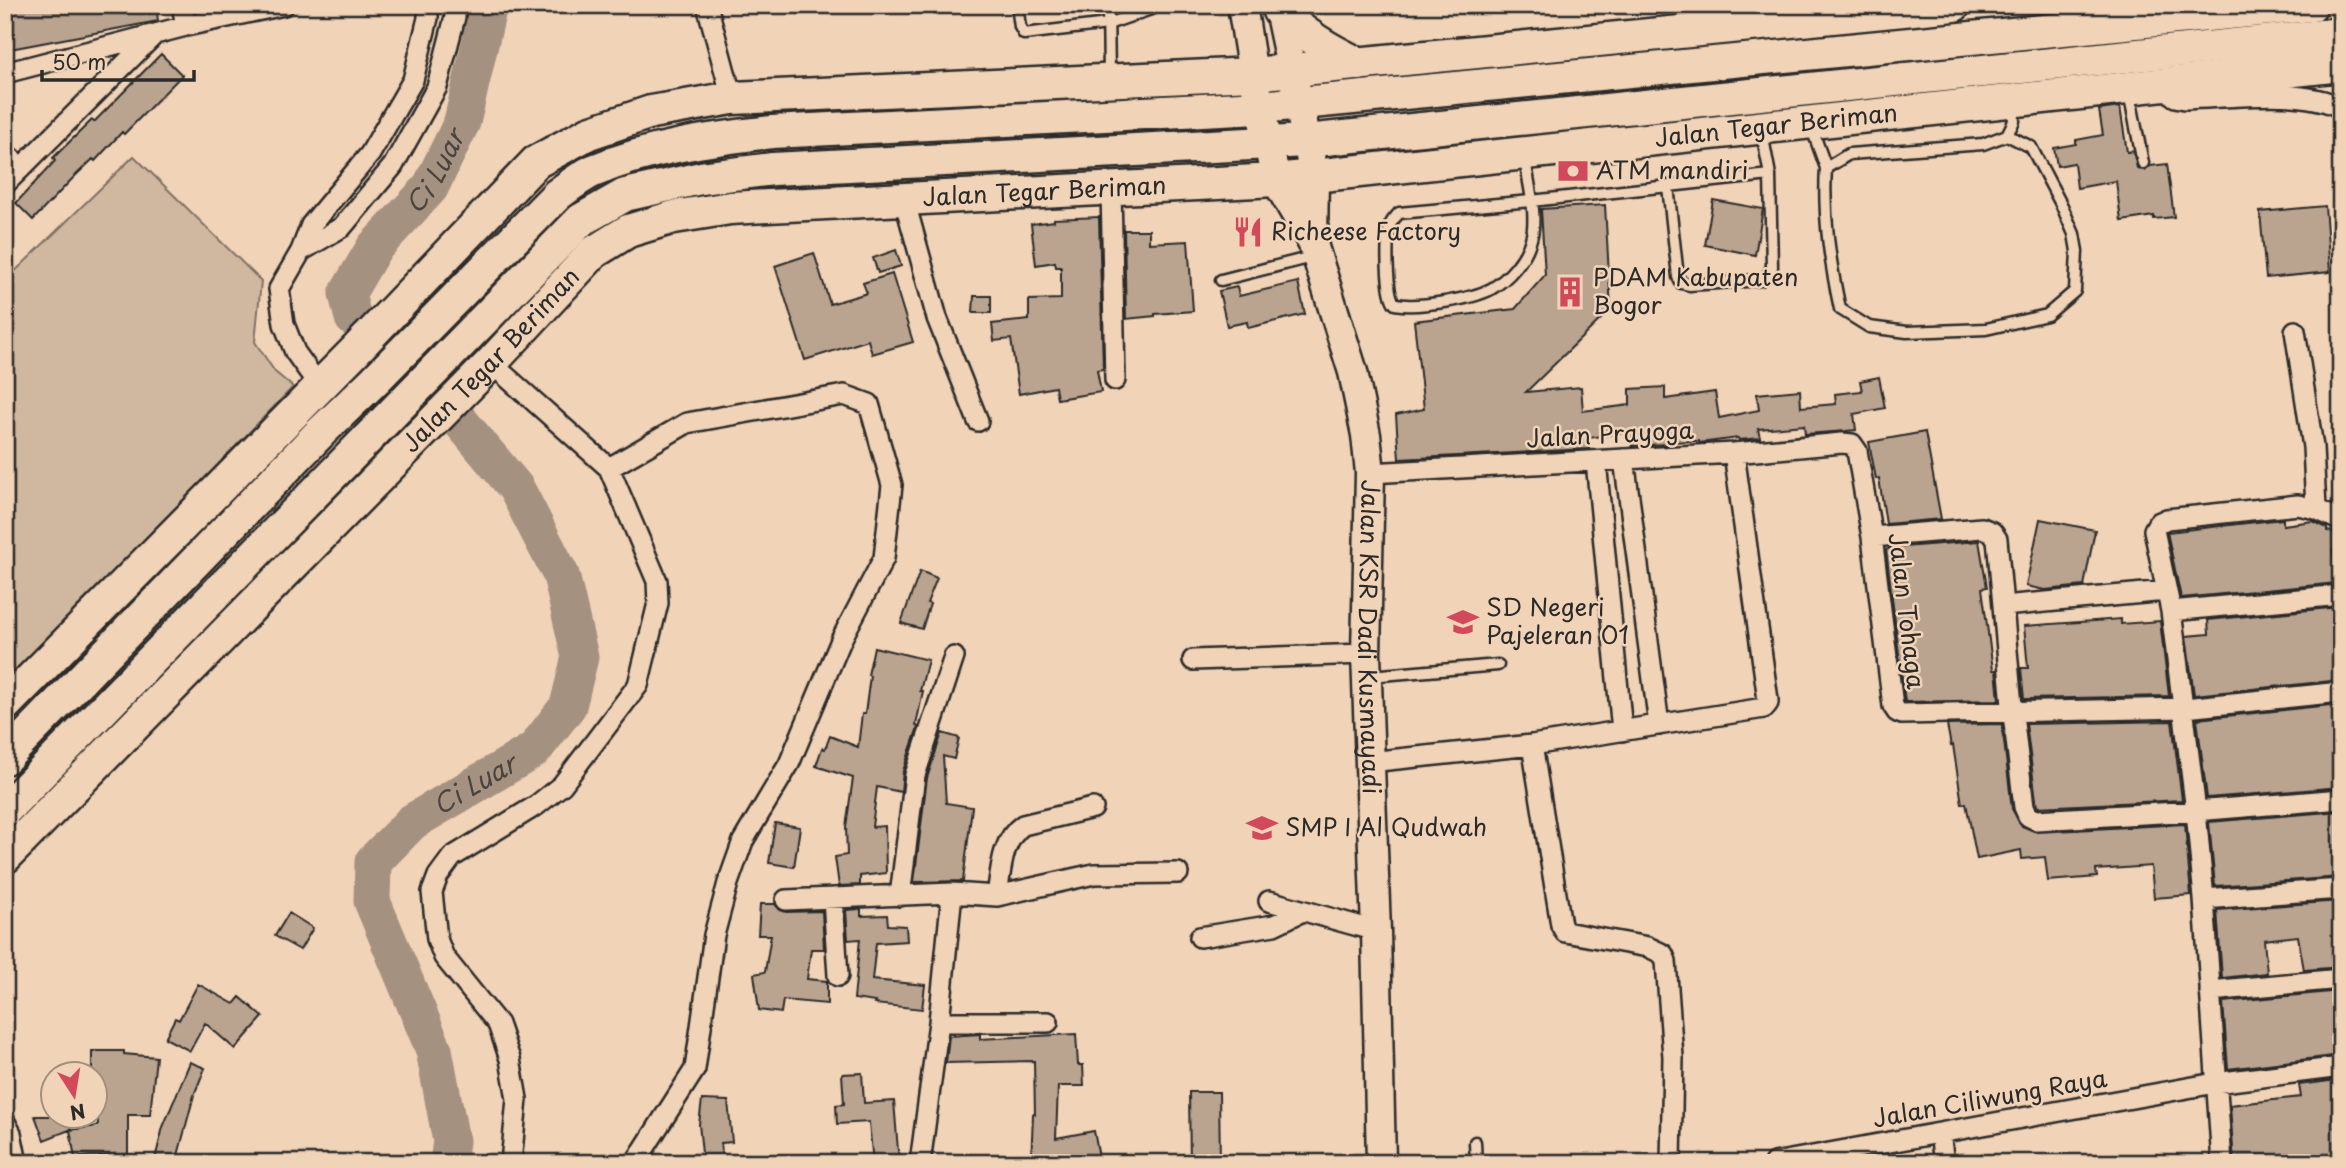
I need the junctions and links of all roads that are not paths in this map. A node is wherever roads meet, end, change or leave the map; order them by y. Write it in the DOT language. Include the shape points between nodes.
graph roads {
  1 [pos="182,5"];
  2 [pos="284,5"];
  3 [pos="428,5"];
  4 [pos="455,5"];
  5 [pos="707,5"];
  6 [pos="1017,5"];
  7 [pos="1108,5"];
  8 [pos="1155,5"];
  9 [pos="1242,5"];
  10 [pos="1954,5"];
  11 [pos="2311,5"];
  12 [pos="1279,8"];
  13 [pos="1820,12"];
  14 [pos="1108,24"];
  15 [pos="186,26"];
  16 [pos="2341,34"];
  17 [pos="155,35"];
  18 [pos="1359,64"];
  19 [pos="2341,65"];
  20 [pos="1291,71"];
  21 [pos="5,73"];
  22 [pos="1253,74"];
  23 [pos="1109,81"];
  24 [pos="2176,84"];
  25 [pos="2128,89"];
  26 [pos="732,99"];
  27 [pos="2013,101"];
  28 [pos="1298,104"];
  29 [pos="1260,107"];
  30 [pos="2341,108"];
  31 [pos="1810,121"];
  32 [pos="1761,127"];
  33 [pos="2007,135"];
  34 [pos="1307,141"];
  35 [pos="1268,144"];
  36 [pos="5,153"];
  37 [pos="1525,154"];
  38 [pos="2143,163"];
  39 [pos="21,168"];
  40 [pos="1826,169"];
  41 [pos="1314,175"];
  42 [pos="1770,175"];
  43 [pos="1276,180"];
  44 [pos="5,184"];
  45 [pos="1668,186"];
  46 [pos="1111,189"];
  47 [pos="904,199"];
  48 [pos="1531,201"];
  49 [pos="1314,250"];
  50 [pos="301,251"];
  51 [pos="1221,280"];
  52 [pos="2295,331"];
  53 [pos="491,363"];
  54 [pos="1115,380"];
  55 [pos="320,387"];
  56 [pos="978,421"];
  57 [pos="321,432"];
  58 [pos="1852,444"];
  59 [pos="1734,453"];
  60 [pos="1624,459"];
  61 [pos="348,460"];
  62 [pos="1596,461"];
  63 [pos="609,468"];
  64 [pos="1370,473"];
  65 [pos="2316,509"];
  66 [pos="2341,521"];
  67 [pos="1872,537"];
  68 [pos="2166,591"];
  69 [pos="2341,595"];
  70 [pos="2003,606"];
  71 [pos="2171,611"];
  72 [pos="954,657"];
  73 [pos="1193,660"];
  74 [pos="44,665"];
  75 [pos="1366,665"];
  76 [pos="1498,665"];
  77 [pos="125,686"];
  78 [pos="2341,692"];
  79 [pos="57,704"];
  80 [pos="5,705"];
  81 [pos="2185,708"];
  82 [pos="2013,712"];
  83 [pos="1659,725"];
  84 [pos="1622,731"];
  85 [pos="123,736"];
  86 [pos="1532,745"];
  87 [pos="5,758"];
  88 [pos="1368,762"];
  89 [pos="2341,799"];
  90 [pos="1093,808"];
  91 [pos="5,810"];
  92 [pos="2196,811"];
  93 [pos="5,857"];
  94 [pos="1178,873"];
  95 [pos="2341,888"];
  96 [pos="952,893"];
  97 [pos="900,896"];
  98 [pos="997,896"];
  99 [pos="834,898"];
  100 [pos="2204,899"];
  101 [pos="786,900"];
  102 [pos="1269,901"];
  103 [pos="1303,911"];
  104 [pos="1376,931"];
  105 [pos="1200,937"];
  106 [pos="838,976"];
  107 [pos="2341,979"];
  108 [pos="2210,991"];
  109 [pos="939,1022"];
  110 [pos="1048,1022"];
  111 [pos="2341,1067"];
  112 [pos="2215,1083"];
  113 [pos="5,1122"];
  114 [pos="1940,1133"];
  115 [pos="1475,1142"];
  116 [pos="17,1163"];
  117 [pos="511,1163"];
  118 [pos="635,1163"];
  119 [pos="920,1163"];
  120 [pos="1381,1163"];
  121 [pos="1476,1163"];
  122 [pos="1671,1163"];
  123 [pos="1774,1163"];
  124 [pos="1944,1163"];
  125 [pos="2222,1163"];
  1 -- 15 [label="street"];
  2 -- 15 [label="street"];
  3 -- 50 [label="street" via="413,80 370,154 311,225"];
  4 -- 50 [label="street" via="437,87 393,166 342,227"];
  5 -- 26 [label="street"];
  6 -- 14 [label="lane" via="1024,34"];
  7 -- 14 [label="lane"];
  8 -- 14 [label="lane"];
  9 -- 22 [label="main road, Jalan KSR Dadi Kusmayadi"];
  10 -- 13 [label="main road"];
  11 -- 28 [label="main road"];
  12 -- 18 [label="main road" via="1315,41"];
  12 -- 20 [label="main road, Jalan KSR Dadi Kusmayadi"];
  13 -- 18 [label="main road"];
  14 -- 23 [label="lane"];
  15 -- 17 [label="street"];
  16 -- 34 [label="main road, Jalan Tegar Beriman"];
  17 -- 21 [label="street"];
  17 -- 39 [label="street"];
  18 -- 20 [label="main road"];
  19 -- 24 [label="main road, Jalan Tegar Beriman"];
  20 -- 22 [label="main road"];
  20 -- 28 [label="main road, Jalan KSR Dadi Kusmayadi"];
  22 -- 23 [label="main road"];
  22 -- 29 [label="main road, Jalan KSR Dadi Kusmayadi"];
  23 -- 26 [label="main road"];
  24 -- 25 [label="main road, Jalan Tegar Beriman"];
  24 -- 30 [label="street" via="2170,94 2185,99 2291,96"];
  25 -- 27 [label="main road, Jalan Tegar Beriman"];
  25 -- 38 [label="lane"];
  26 -- 55 [label="main road" via="651,112 601,128 536,162"];
  27 -- 31 [label="main road, Jalan Tegar Beriman"];
  27 -- 33 [label="lane" via="2014,121"];
  28 -- 29 [label="main road"];
  28 -- 34 [label="main road, Jalan KSR Dadi Kusmayadi"];
  29 -- 35 [label="main road, Jalan KSR Dadi Kusmayadi"];
  29 -- 57 [label="main road" via="772,132 701,141 591,172 557,195"];
  31 -- 32 [label="main road, Jalan Tegar Beriman"];
  31 -- 40 [label="lane"];
  32 -- 37 [label="main road, Jalan Tegar Beriman"];
  32 -- 42 [label="lane"];
  33 -- 40 [label="lane" via="1983,144 1849,154"];
  33 -- 40 [label="lane" via="2031,147 2062,206 2077,251 2075,291 2047,315 1986,329 1907,332 1868,327 1840,309 1831,268"];
  34 -- 35 [label="main road, Jalan Tegar Beriman"];
  34 -- 41 [label="main road, Jalan KSR Dadi Kusmayadi"];
  35 -- 43 [label="main road, Jalan KSR Dadi Kusmayadi"];
  35 -- 61 [label="main road, Jalan Tegar Beriman" via="773,169 701,178 625,195 581,220"];
  36 -- 39 [label="street"];
  37 -- 41 [label="main road, Jalan Tegar Beriman"];
  37 -- 48 [label="lane"];
  39 -- 44 [label="street"];
  41 -- 43 [label="main road, Jalan Tegar Beriman"];
  41 -- 49 [label="main road, Jalan KSR Dadi Kusmayadi"];
  42 -- 45 [label="lane"];
  42 -- 45 [label="lane" via="1772,267 1761,279 1681,283"];
  43 -- 46 [label="main road, Jalan Tegar Beriman"];
  43 -- 49 [label="main road, Jalan KSR Dadi Kusmayadi"];
  45 -- 48 [label="lane"];
  46 -- 47 [label="main road, Jalan Tegar Beriman"];
  46 -- 54 [label="street"];
  47 -- 53 [label="main road, Jalan Tegar Beriman" via="730,208 674,217 628,231 593,252"];
  47 -- 56 [label="street" via="937,318"];
  48 -- 48 [label="lane" via="1399,213 1388,238 1391,300 1402,305 1436,302 1494,287 1518,265 1531,239"];
  49 -- 51 [label="lane"];
  49 -- 64 [label="main road, Jalan KSR Dadi Kusmayadi" via="1353,372"];
  50 -- 55 [label="street" via="279,289 284,324 295,352"];
  52 -- 65 [label="street" via="2313,447"];
  53 -- 63 [label="street"];
  53 -- 85 [label="main road, Jalan Tegar Beriman"];
  55 -- 74 [label="main road"];
  57 -- 61 [label="main road"];
  57 -- 79 [label="main road"];
  58 -- 59 [label="street, Jalan Prayoga"];
  58 -- 67 [label="street, Jalan Tohaga"];
  59 -- 60 [label="street, Jalan Prayoga"];
  59 -- 83 [label="street" via="1768,704 1756,710"];
  60 -- 62 [label="street, Jalan Prayoga"];
  60 -- 83 [label="street"];
  61 -- 77 [label="main road, Jalan Tegar Beriman"];
  62 -- 64 [label="street, Jalan Prayoga"];
  62 -- 84 [label="street"];
  63 -- 117 [label="street" via="657,581 658,603 638,685 562,785 452,857 432,892 437,939 444,957 498,1024 510,1059 517,1099"];
  63 -- 118 [label="street" via="687,423 844,395 869,404 892,485 884,558 842,638 789,764 743,841 728,883 714,935 695,1069"];
  64 -- 75 [label="main road, Jalan KSR Dadi Kusmayadi"];
  65 -- 66 [label="street"];
  65 -- 68 [label="street" via="2298,505 2158,523 2154,538"];
  67 -- 70 [label="street" via="1982,528 1992,532 1997,539"];
  67 -- 82 [label="street, Jalan Tohaga" via="1897,712"];
  68 -- 70 [label="street"];
  68 -- 71 [label="street"];
  69 -- 71 [label="street"];
  70 -- 82 [label="street"];
  71 -- 81 [label="street"];
  72 -- 97 [label="street" via="915,775"];
  73 -- 75 [label="street"];
  74 -- 79 [label="main road"];
  74 -- 80 [label="main road"];
  75 -- 76 [label="lane"];
  75 -- 88 [label="main road, Jalan KSR Dadi Kusmayadi"];
  77 -- 85 [label="main road"];
  77 -- 91 [label="main road, Jalan Tegar Beriman"];
  78 -- 81 [label="street"];
  79 -- 87 [label="main road"];
  81 -- 82 [label="street"];
  81 -- 92 [label="street"];
  82 -- 92 [label="street" via="2028,816 2036,820"];
  83 -- 84 [label="street"];
  84 -- 86 [label="street"];
  85 -- 93 [label="main road, Jalan Tegar Beriman"];
  86 -- 88 [label="street"];
  86 -- 122 [label="street" via="1564,932 1648,947 1663,954 1666,961 1673,1057"];
  88 -- 104 [label="main road, Jalan KSR Dadi Kusmayadi"];
  89 -- 92 [label="street"];
  90 -- 98 [label="street" via="1017,830 1003,858"];
  92 -- 100 [label="street"];
  94 -- 98 [label="street" via="1094,874"];
  95 -- 100 [label="street"];
  96 -- 97 [label="street"];
  96 -- 98 [label="street"];
  96 -- 109 [label="street"];
  97 -- 99 [label="street"];
  99 -- 101 [label="street"];
  99 -- 106 [label="street"];
  100 -- 108 [label="street"];
  102 -- 103 [label="street"];
  103 -- 104 [label="street"];
  103 -- 105 [label="street" via="1274,925"];
  104 -- 120 [label="main road, Jalan KSR Dadi Kusmayadi"];
  107 -- 108 [label="street"];
  108 -- 112 [label="street"];
  109 -- 110 [label="street"];
  109 -- 119 [label="street"];
  111 -- 112 [label="street, Jalan Ciliwung Raya"];
  112 -- 114 [label="street, Jalan Ciliwung Raya"];
  112 -- 125 [label="street"];
  113 -- 116 [label="street"];
  114 -- 123 [label="street, Jalan Ciliwung Raya"];
  114 -- 124 [label="street"];
  115 -- 121 [label="lane"];
}
